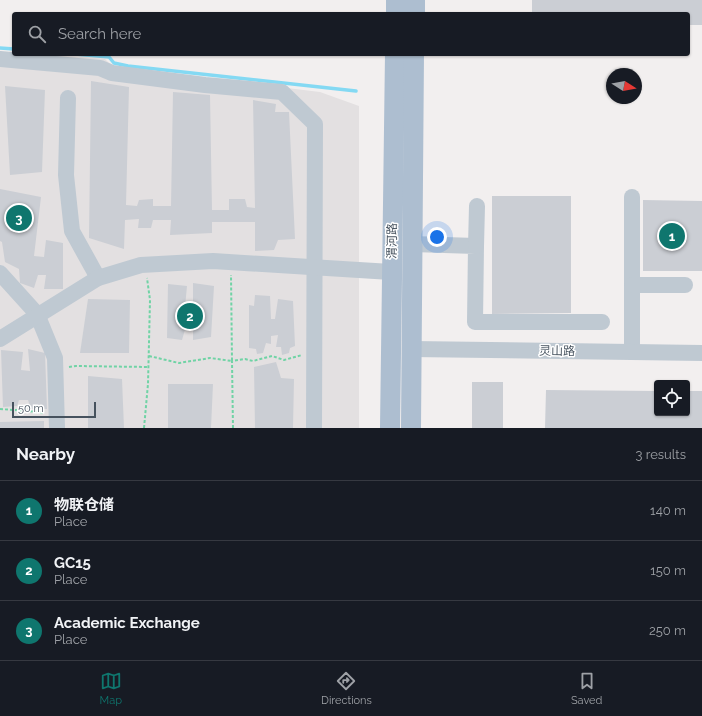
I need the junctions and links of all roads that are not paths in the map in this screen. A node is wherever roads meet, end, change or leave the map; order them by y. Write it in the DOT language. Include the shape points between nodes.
graph roads {
  1 [pos="396,0"];
  2 [pos="415,0"];
  3 [pos="396,12"];
  4 [pos="415,12"];
  5 [pos="395,56"];
  6 [pos="414,56"];
  7 [pos="0,59"];
  8 [pos="68,98"];
  9 [pos="632,197"];
  10 [pos="477,206"];
  11 [pos="412,244"];
  12 [pos="476,246"];
  13 [pos="315,268"];
  14 [pos="391,272"];
  15 [pos="0,273"];
  16 [pos="98,278"];
  17 [pos="684,285"];
  18 [pos="632,286"];
  19 [pos="37,314"];
  20 [pos="602,322"];
  21 [pos="0,339"];
  22 [pos="411,349"];
  23 [pos="632,352"];
  24 [pos="702,353"];
  25 [pos="57,426"];
  26 [pos="314,428"];
  27 [pos="390,428"];
  28 [pos="411,428"];
  1 -- 3 [label="main road"];
  2 -- 4 [label="main road"];
  5 -- 14 [label="main road, 渭河路"];
  6 -- 11 [label="main road, 渭河路"];
  7 -- 13 [label="street" via="100,68 120,74 282,92 315,124"];
  8 -- 16 [label="street" via="66,175 72,231"];
  9 -- 18 [label="street"];
  10 -- 12 [label="street"];
  11 -- 12 [label="street"];
  11 -- 22 [label="main road, 渭河路"];
  12 -- 20 [label="street" via="475,322"];
  13 -- 14 [label="street"];
  13 -- 16 [label="street" via="213,261 145,265"];
  13 -- 26 [label="street"];
  14 -- 27 [label="main road, 渭河路"];
  15 -- 19 [label="street"];
  16 -- 19 [label="street"];
  17 -- 18 [label="street"];
  18 -- 23 [label="street"];
  19 -- 21 [label="street"];
  19 -- 25 [label="street" via="55,358"];
  22 -- 23 [label="street, 灵山路"];
  22 -- 28 [label="main road, 渭河路"];
  23 -- 24 [label="street, 灵山路"];
}
